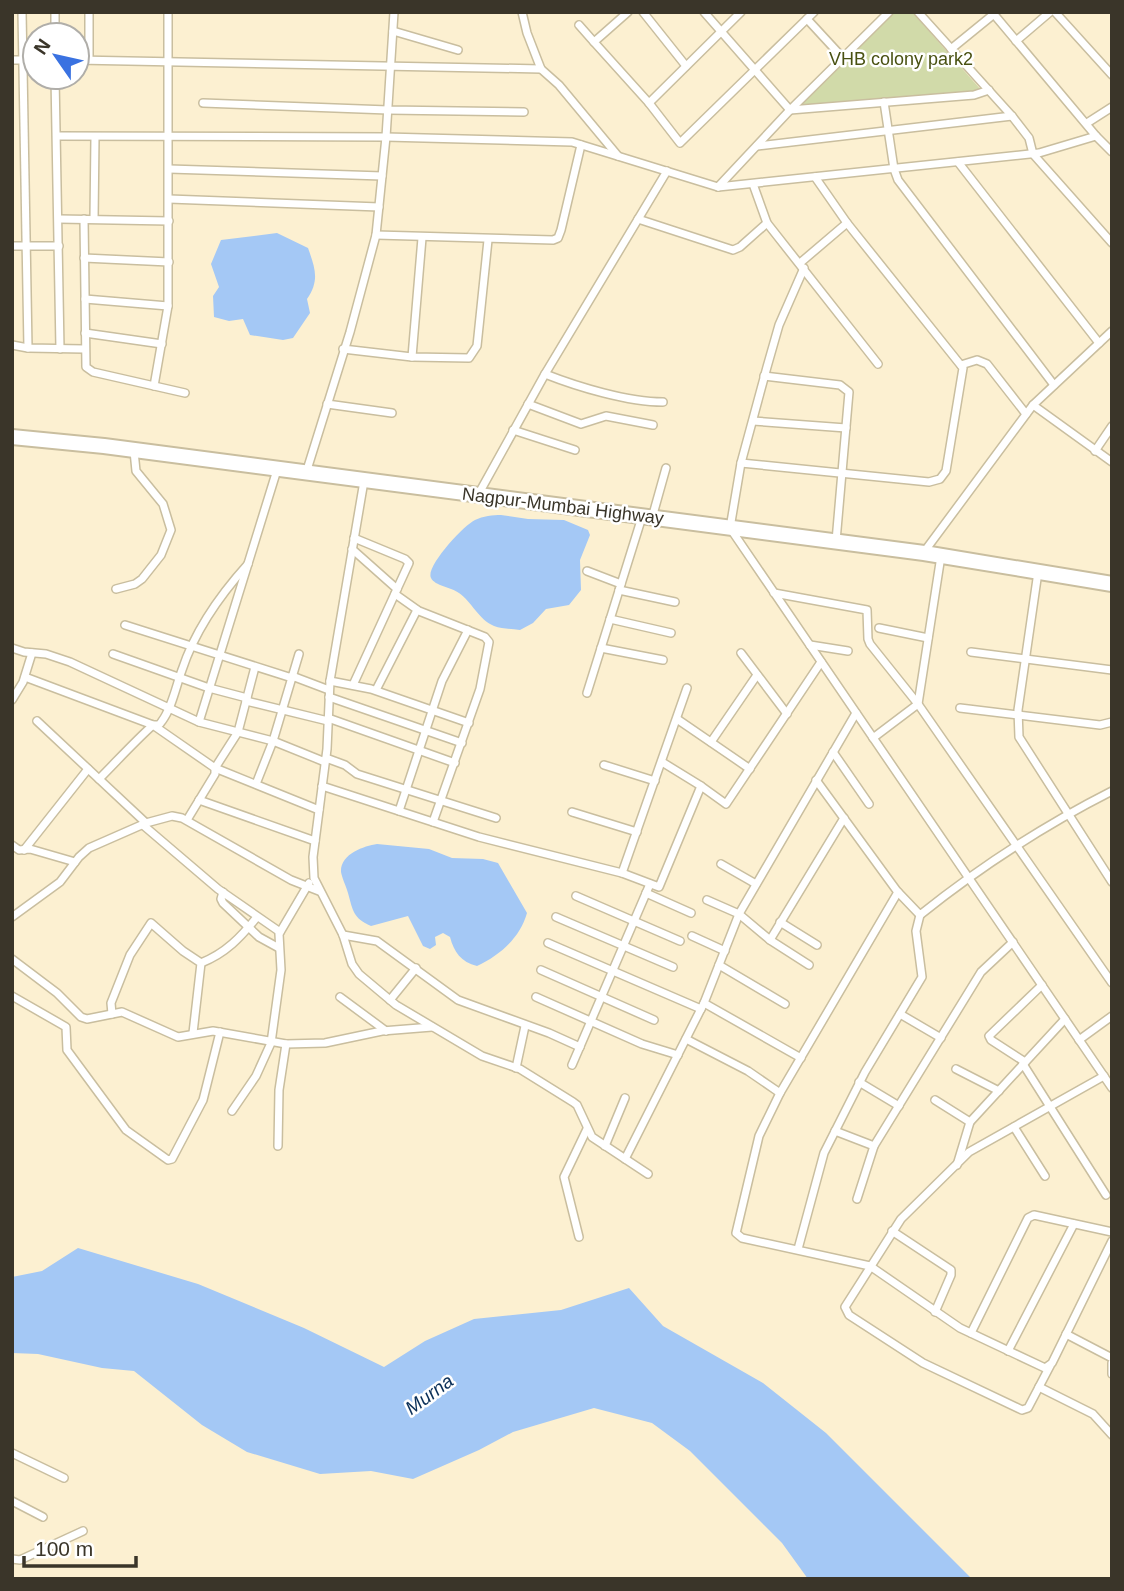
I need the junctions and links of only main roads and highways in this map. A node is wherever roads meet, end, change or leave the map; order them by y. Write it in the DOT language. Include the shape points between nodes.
graph roads {
  1 [pos="12,437"];
  2 [pos="1112,584"];
  1 -- 2 [label="highway, Nagpur-Mumbai Highway" via="836,541"];
}
